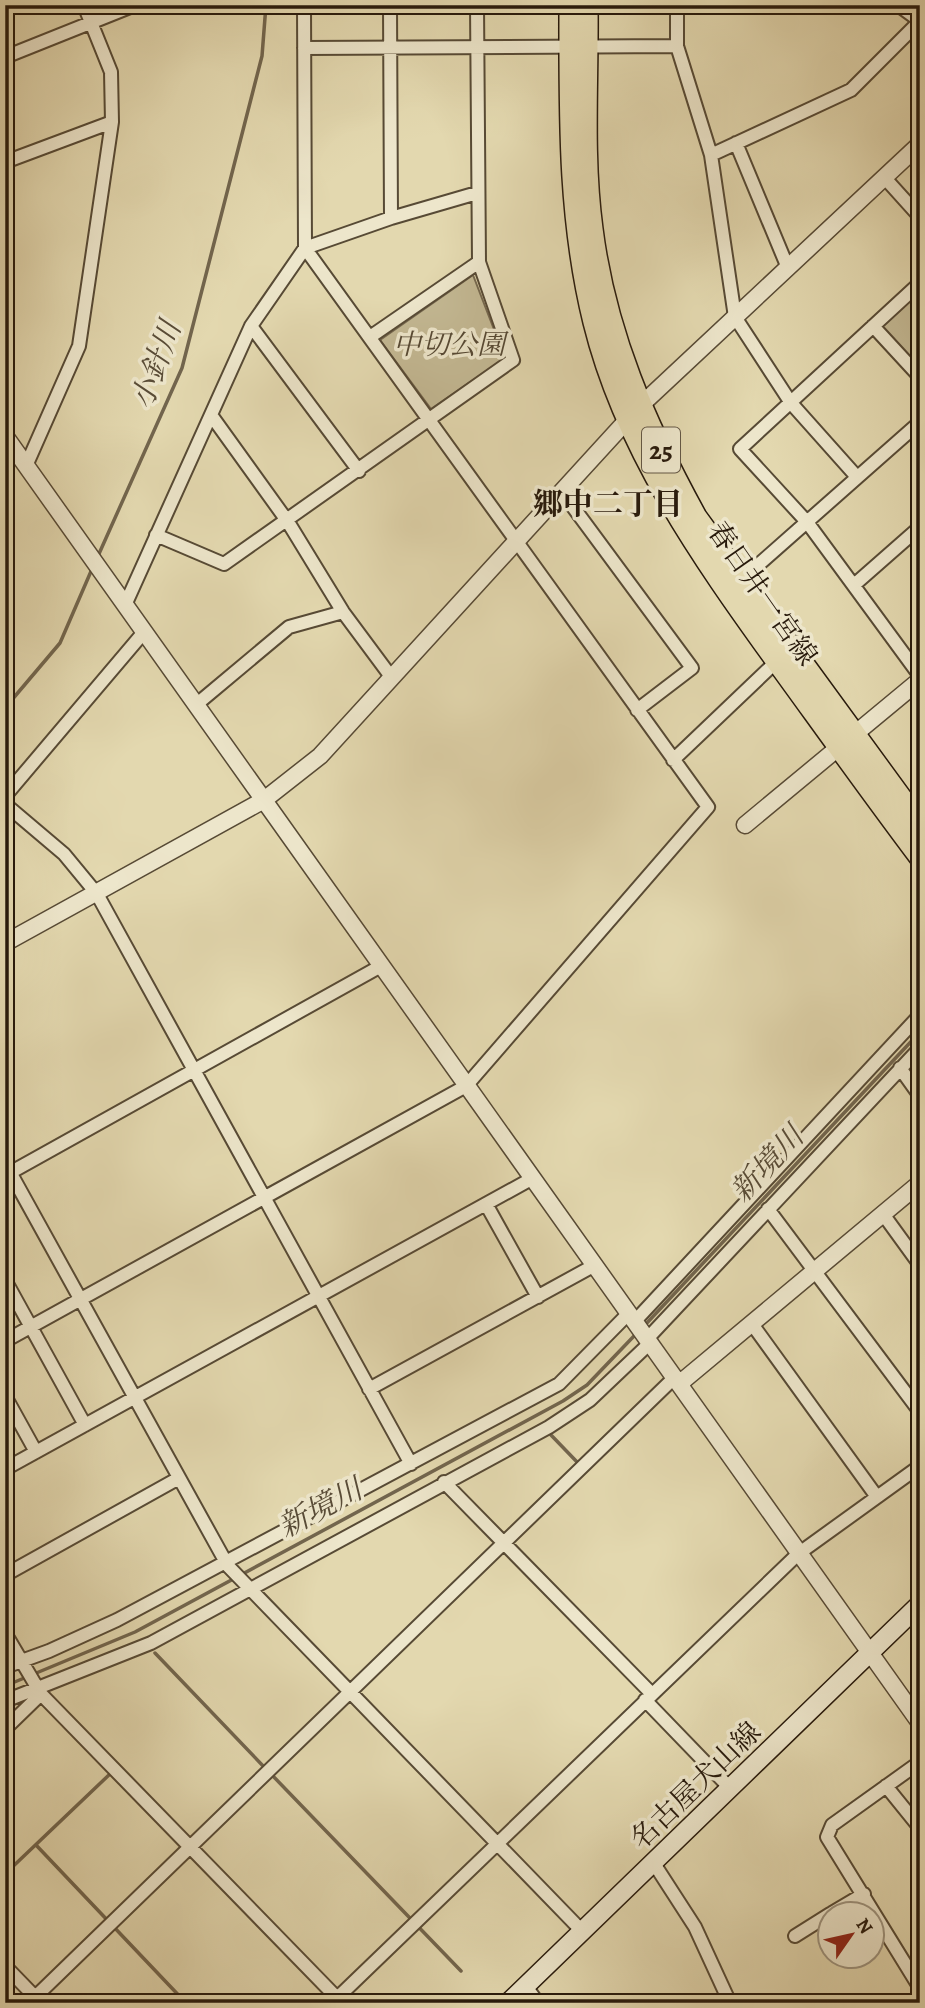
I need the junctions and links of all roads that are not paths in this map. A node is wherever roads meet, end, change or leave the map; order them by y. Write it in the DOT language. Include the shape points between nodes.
graph roads {
  1 [pos="84,5"];
  2 [pos="135,5"];
  3 [pos="304,5"];
  4 [pos="390,5"];
  5 [pos="477,5"];
  6 [pos="570,5"];
  7 [pos="587,5"];
  8 [pos="677,5"];
  9 [pos="898,5"];
  10 [pos="920,21"];
  11 [pos="91,24"];
  12 [pos="677,46"];
  13 [pos="390,47"];
  14 [pos="304,48"];
  15 [pos="477,48"];
  16 [pos="579,48"];
  17 [pos="5,57"];
  18 [pos="112,122"];
  19 [pos="736,143"];
  20 [pos="920,144"];
  21 [pos="710,155"];
  22 [pos="5,162"];
  23 [pos="884,177"];
  24 [pos="477,194"];
  25 [pos="920,217"];
  26 [pos="391,218"];
  27 [pos="305,248"];
  28 [pos="479,262"];
  29 [pos="788,268"];
  30 [pos="920,283"];
  31 [pos="735,317"];
  32 [pos="251,326"];
  33 [pos="873,326"];
  34 [pos="370,338"];
  35 [pos="920,377"];
  36 [pos="791,403"];
  37 [pos="634,412"];
  38 [pos="211,415"];
  39 [pos="430,421"];
  40 [pos="920,422"];
  41 [pos="5,436"];
  42 [pos="26,466"];
  43 [pos="359,471"];
  44 [pos="857,477"];
  45 [pos="562,492"];
  46 [pos="288,522"];
  47 [pos="807,522"];
  48 [pos="920,527"];
  49 [pos="156,535"];
  50 [pos="516,541"];
  51 [pos="740,581"];
  52 [pos="854,585"];
  53 [pos="125,603"];
  54 [pos="343,612"];
  55 [pos="144,632"];
  56 [pos="777,661"];
  57 [pos="392,678"];
  58 [pos="920,678"];
  59 [pos="197,704"];
  60 [pos="638,710"];
  61 [pos="846,741"];
  62 [pos="673,760"];
  63 [pos="5,796"];
  64 [pos="264,800"];
  65 [pos="5,804"];
  66 [pos="920,824"];
  67 [pos="745,825"];
  68 [pos="920,857"];
  69 [pos="97,894"];
  70 [pos="5,943"];
  71 [pos="381,966"];
  72 [pos="920,1015"];
  73 [pos="920,1048"];
  74 [pos="900,1068"];
  75 [pos="194,1070"];
  76 [pos="467,1086"];
  77 [pos="920,1096"];
  78 [pos="7,1170"];
  79 [pos="533,1178"];
  80 [pos="920,1183"];
  81 [pos="263,1198"];
  82 [pos="486,1204"];
  83 [pos="768,1209"];
  84 [pos="883,1214"];
  85 [pos="595,1265"];
  86 [pos="920,1265"];
  87 [pos="816,1272"];
  88 [pos="5,1280"];
  89 [pos="318,1297"];
  90 [pos="538,1297"];
  91 [pos="81,1300"];
  92 [pos="632,1317"];
  93 [pos="752,1324"];
  94 [pos="31,1327"];
  95 [pos="5,1341"];
  96 [pos="648,1341"];
  97 [pos="677,1381"];
  98 [pos="369,1389"];
  99 [pos="5,1396"];
  100 [pos="135,1398"];
  101 [pos="920,1412"];
  102 [pos="85,1425"];
  103 [pos="36,1452"];
  104 [pos="411,1464"];
  105 [pos="920,1466"];
  106 [pos="5,1469"];
  107 [pos="179,1478"];
  108 [pos="444,1482"];
  109 [pos="877,1497"];
  110 [pos="504,1542"];
  111 [pos="798,1553"];
  112 [pos="227,1564"];
  113 [pos="5,1575"];
  114 [pos="247,1588"];
  115 [pos="920,1604"];
  116 [pos="5,1633"];
  117 [pos="871,1651"];
  118 [pos="22,1663"];
  119 [pos="5,1667"];
  120 [pos="38,1689"];
  121 [pos="348,1692"];
  122 [pos="648,1697"];
  123 [pos="5,1701"];
  124 [pos="920,1723"];
  125 [pos="5,1729"];
  126 [pos="920,1762"];
  127 [pos="886,1786"];
  128 [pos="730,1787"];
  129 [pos="920,1828"];
  130 [pos="496,1844"];
  131 [pos="190,1847"];
  132 [pos="653,1862"];
  133 [pos="864,1894"];
  134 [pos="856,1899"];
  135 [pos="816,1923"];
  136 [pos="582,1930"];
  137 [pos="795,1936"];
  138 [pos="5,1966"];
  139 [pos="525,1985"];
  140 [pos="920,1987"];
  141 [pos="35,2001"];
  142 [pos="337,2001"];
  143 [pos="508,2003"];
  144 [pos="538,2003"];
  145 [pos="730,2003"];
  1 -- 11 [label="street"];
  2 -- 11 [label="street"];
  3 -- 14 [label="street"];
  4 -- 13 [label="street"];
  5 -- 15 [label="street"];
  6 -- 16 [label="main road, 春日井一宮線 / 25"];
  7 -- 16 [label="main road, 春日井一宮線 / 25"];
  8 -- 12 [label="street"];
  9 -- 10 [label="street"];
  10 -- 19 [label="street" via="851,90"];
  11 -- 17 [label="street"];
  11 -- 18 [label="street" via="111,72"];
  12 -- 16 [label="street"];
  12 -- 21 [label="street"];
  13 -- 14 [label="street"];
  13 -- 15 [label="street"];
  13 -- 26 [label="street"];
  14 -- 27 [label="street"];
  15 -- 16 [label="street"];
  15 -- 24 [label="street"];
  16 -- 37 [label="main road, 春日井一宮線 / 25" via="570,153 576,233 593,321 610,378"];
  18 -- 22 [label="street"];
  18 -- 42 [label="street" via="79,346"];
  19 -- 21 [label="street"];
  19 -- 29 [label="street"];
  20 -- 23 [label="street"];
  21 -- 31 [label="street"];
  23 -- 25 [label="street"];
  23 -- 29 [label="street"];
  24 -- 26 [label="street"];
  24 -- 28 [label="street"];
  26 -- 27 [label="street"];
  27 -- 32 [label="street"];
  27 -- 34 [label="street"];
  28 -- 34 [label="street"];
  28 -- 39 [label="street" via="513,360"];
  29 -- 31 [label="street"];
  30 -- 33 [label="street"];
  31 -- 36 [label="street"];
  31 -- 37 [label="street"];
  32 -- 38 [label="street"];
  32 -- 43 [label="street"];
  33 -- 35 [label="street"];
  33 -- 36 [label="street"];
  34 -- 39 [label="street"];
  36 -- 44 [label="street"];
  36 -- 47 [label="street" via="740,449"];
  37 -- 45 [label="street"];
  37 -- 51 [label="main road, 春日井一宮線 / 25"];
  37 -- 56 [label="main road, 春日井一宮線 / 25" via="682,526"];
  38 -- 46 [label="street"];
  38 -- 49 [label="street"];
  39 -- 43 [label="street"];
  39 -- 50 [label="street"];
  40 -- 44 [label="street"];
  41 -- 42 [label="street"];
  42 -- 53 [label="street"];
  43 -- 46 [label="street"];
  44 -- 47 [label="street"];
  45 -- 50 [label="street"];
  45 -- 60 [label="street" via="692,668"];
  46 -- 49 [label="street" via="224,564"];
  46 -- 54 [label="street"];
  47 -- 51 [label="street"];
  47 -- 52 [label="street"];
  48 -- 52 [label="street"];
  49 -- 53 [label="street"];
  50 -- 57 [label="street"];
  50 -- 60 [label="street"];
  51 -- 61 [label="main road, 春日井一宮線 / 25"];
  52 -- 58 [label="street"];
  53 -- 55 [label="street"];
  54 -- 57 [label="street"];
  54 -- 59 [label="street" via="289,627"];
  55 -- 59 [label="street"];
  55 -- 63 [label="street"];
  56 -- 61 [label="main road, 春日井一宮線 / 25"];
  56 -- 62 [label="street"];
  57 -- 64 [label="street" via="320,756"];
  58 -- 61 [label="street"];
  59 -- 64 [label="street"];
  60 -- 62 [label="street"];
  61 -- 66 [label="main road, 春日井一宮線 / 25"];
  61 -- 67 [label="street"];
  61 -- 68 [label="main road, 春日井一宮線 / 25"];
  62 -- 76 [label="street" via="708,807"];
  64 -- 69 [label="street"];
  64 -- 71 [label="street"];
  65 -- 69 [label="street" via="64,854"];
  69 -- 70 [label="street"];
  69 -- 75 [label="street"];
  71 -- 75 [label="street"];
  71 -- 76 [label="street"];
  72 -- 92 [label="street"];
  73 -- 74 [label="street"];
  74 -- 77 [label="street"];
  74 -- 83 [label="street"];
  75 -- 78 [label="street"];
  75 -- 81 [label="street"];
  76 -- 79 [label="street"];
  76 -- 81 [label="street"];
  78 -- 91 [label="street"];
  79 -- 82 [label="street"];
  79 -- 85 [label="street"];
  80 -- 84 [label="street"];
  81 -- 89 [label="street"];
  81 -- 91 [label="street"];
  82 -- 89 [label="street"];
  82 -- 90 [label="street"];
  83 -- 87 [label="street"];
  83 -- 96 [label="street"];
  84 -- 86 [label="street"];
  84 -- 87 [label="street"];
  85 -- 90 [label="street"];
  85 -- 92 [label="street"];
  87 -- 93 [label="street"];
  87 -- 101 [label="street"];
  88 -- 94 [label="street"];
  89 -- 98 [label="street"];
  89 -- 100 [label="street"];
  90 -- 98 [label="street"];
  91 -- 94 [label="street"];
  91 -- 100 [label="street"];
  92 -- 96 [label="street"];
  92 -- 104 [label="street" via="559,1384"];
  93 -- 97 [label="street"];
  93 -- 109 [label="street"];
  94 -- 95 [label="street"];
  94 -- 102 [label="street"];
  96 -- 97 [label="street"];
  96 -- 108 [label="street" via="570,1415"];
  97 -- 110 [label="street"];
  97 -- 111 [label="street"];
  98 -- 104 [label="street"];
  99 -- 103 [label="street"];
  100 -- 102 [label="street"];
  100 -- 107 [label="street"];
  102 -- 103 [label="street"];
  103 -- 106 [label="street"];
  104 -- 112 [label="street"];
  105 -- 109 [label="street"];
  107 -- 112 [label="street"];
  107 -- 113 [label="street"];
  108 -- 110 [label="street"];
  108 -- 114 [label="street"];
  109 -- 111 [label="street"];
  110 -- 121 [label="street"];
  110 -- 122 [label="street"];
  111 -- 117 [label="street"];
  111 -- 122 [label="street"];
  112 -- 114 [label="street"];
  112 -- 118 [label="street"];
  114 -- 120 [label="street" via="151,1643"];
  114 -- 121 [label="street"];
  115 -- 117 [label="main road, 名古屋犬山線"];
  116 -- 118 [label="street"];
  117 -- 124 [label="street"];
  117 -- 128 [label="main road, 名古屋犬山線"];
  118 -- 119 [label="street"];
  118 -- 120 [label="street"];
  120 -- 123 [label="street"];
  120 -- 125 [label="street"];
  120 -- 131 [label="street"];
  121 -- 130 [label="street"];
  121 -- 131 [label="street"];
  122 -- 128 [label="street"];
  122 -- 130 [label="street"];
  126 -- 127 [label="street"];
  127 -- 129 [label="street"];
  127 -- 133 [label="street" via="832,1825 827,1837"];
  128 -- 132 [label="main road, 名古屋犬山線"];
  130 -- 136 [label="street"];
  130 -- 142 [label="street"];
  131 -- 141 [label="street"];
  131 -- 142 [label="street"];
  132 -- 136 [label="main road, 名古屋犬山線"];
  132 -- 145 [label="street" via="695,1927"];
  133 -- 134 [label="street"];
  133 -- 140 [label="street"];
  135 -- 137 [label="street"];
  136 -- 139 [label="main road, 名古屋犬山線"];
  138 -- 141 [label="street"];
  139 -- 143 [label="main road, 名古屋犬山線"];
  139 -- 144 [label="street"];
}
